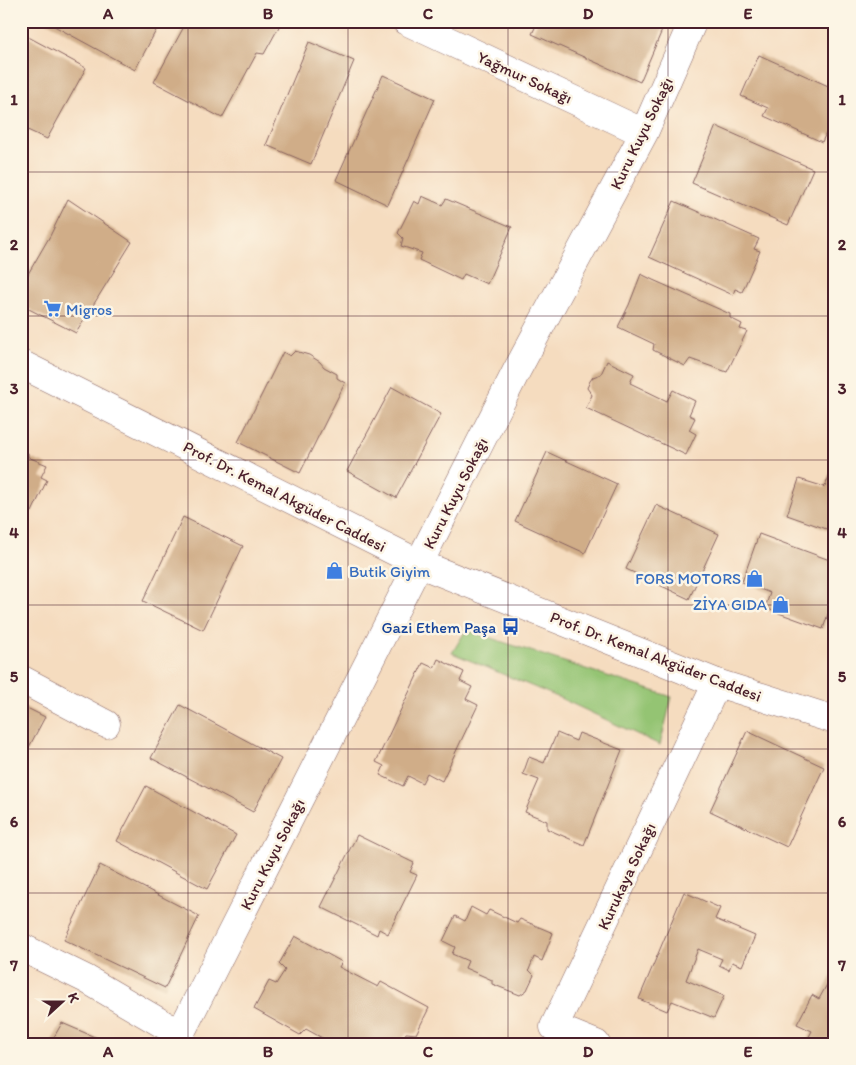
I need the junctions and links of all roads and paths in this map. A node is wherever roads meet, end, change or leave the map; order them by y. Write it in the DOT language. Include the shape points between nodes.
graph roads {
  1 [pos="406,21"];
  2 [pos="693,21"];
  3 [pos="644,133"];
  4 [pos="21,364"];
  5 [pos="420,564"];
  6 [pos="21,680"];
  7 [pos="717,683"];
  8 [pos="835,720"];
  9 [pos="106,724"];
  10 [pos="21,947"];
  11 [pos="178,1039"];
  12 [pos="596,1044"];
  1 -- 3 [label="street, Yağmur Sokağı"];
  2 -- 3 [label="street, Kuru Kuyu Sokağı"];
  3 -- 5 [label="street, Kuru Kuyu Sokağı" via="517,370"];
  4 -- 5 [label="street, Prof. Dr. Kemal Akgüder Caddesi"];
  5 -- 7 [label="street, Prof. Dr. Kemal Akgüder Caddesi"];
  5 -- 11 [label="street, Kuru Kuyu Sokağı"];
  6 -- 9 [label="street"];
  7 -- 8 [label="street, Prof. Dr. Kemal Akgüder Caddesi"];
  7 -- 12 [label="street, Kurukaya Sokağı" via="554,1027"];
  10 -- 11 [label="street" via="86,980"];
}
